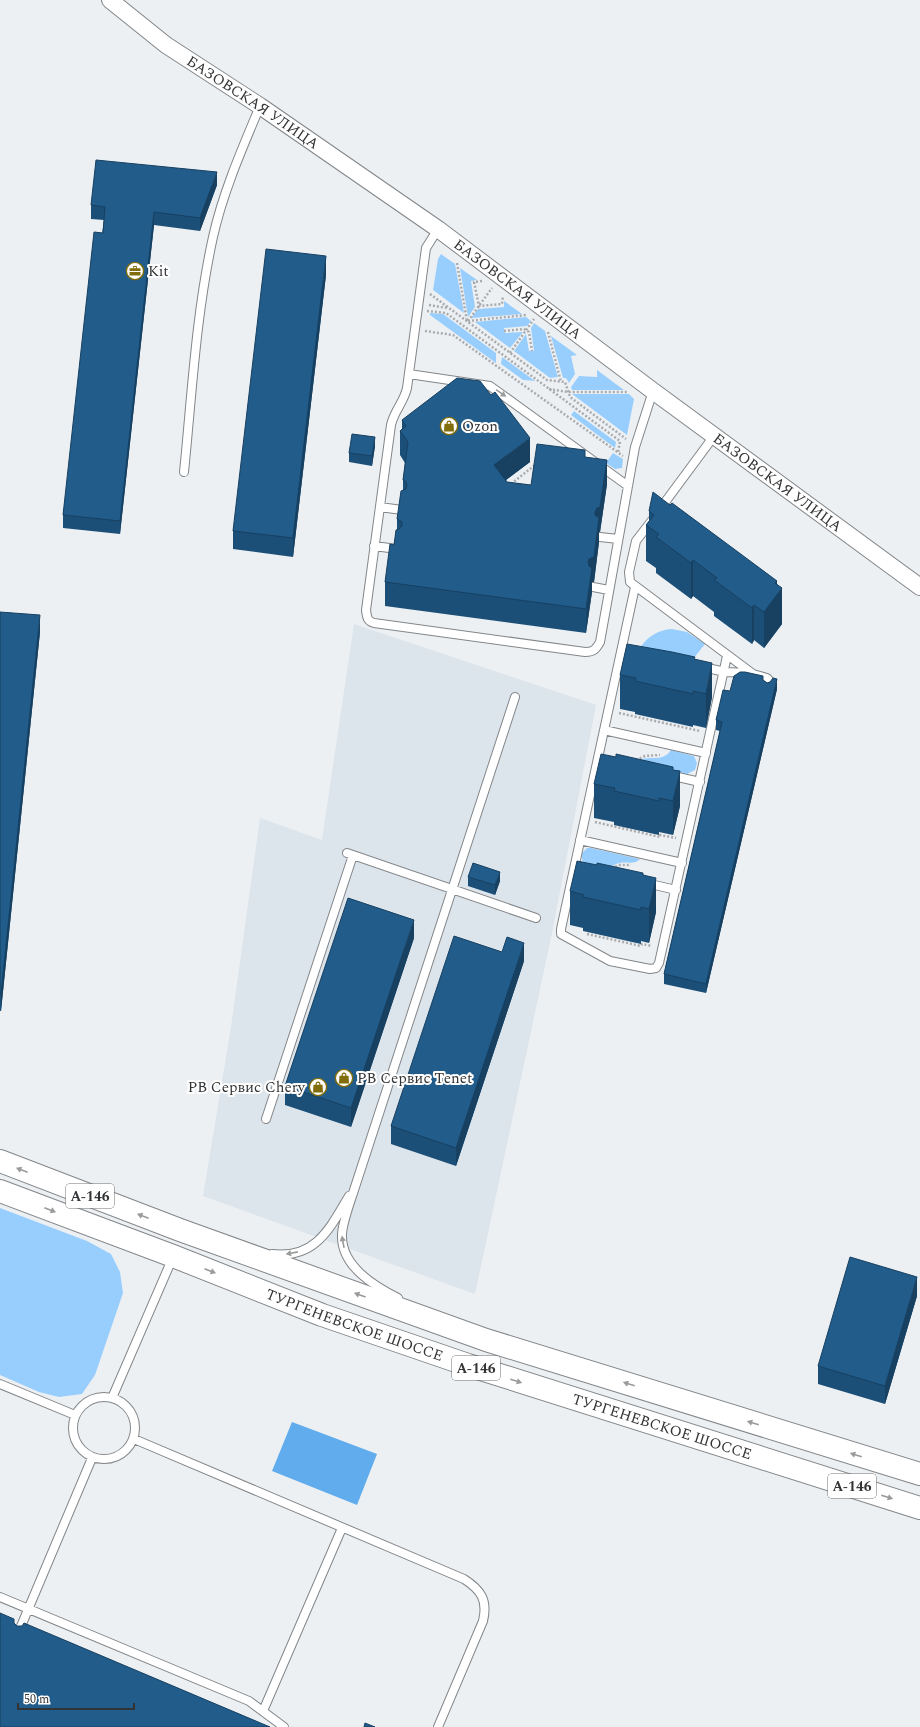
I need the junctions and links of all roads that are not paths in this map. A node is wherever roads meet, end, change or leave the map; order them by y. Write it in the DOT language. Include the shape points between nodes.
graph roads {
  1 [pos="110,0"];
  2 [pos="260,106"];
  3 [pos="438,229"];
  4 [pos="409,374"];
  5 [pos="653,391"];
  6 [pos="714,436"];
  7 [pos="184,472"];
  8 [pos="628,486"];
  9 [pos="380,507"];
  10 [pos="402,510"];
  11 [pos="600,537"];
  12 [pos="618,540"];
  13 [pos="374,546"];
  14 [pos="397,549"];
  15 [pos="593,587"];
  16 [pos="920,587"];
  17 [pos="635,588"];
  18 [pos="609,590"];
  19 [pos="728,656"];
  20 [pos="694,665"];
  21 [pos="724,672"];
  22 [pos="752,674"];
  23 [pos="768,687"];
  24 [pos="515,697"];
  25 [pos="604,730"];
  26 [pos="706,753"];
  27 [pos="663,774"];
  28 [pos="700,782"];
  29 [pos="580,840"];
  30 [pos="682,863"];
  31 [pos="639,882"];
  32 [pos="452,889"];
  33 [pos="676,890"];
  34 [pos="536,918"];
  35 [pos="266,1119"];
  36 [pos="0,1161"];
  37 [pos="355,1187"];
  38 [pos="0,1191"];
  39 [pos="220,1244"];
  40 [pos="173,1256"];
  41 [pos="486,1340"];
  42 [pos="0,1384"];
  43 [pos="112,1398"];
  44 [pos="75,1415"];
  45 [pos="134,1439"];
  46 [pos="92,1458"];
  47 [pos="920,1474"];
  48 [pos="920,1508"];
  49 [pos="342,1528"];
  50 [pos="0,1597"];
  51 [pos="28,1608"];
  52 [pos="19,1630"];
  53 [pos="263,1711"];
  54 [pos="284,1727"];
  55 [pos="438,1727"];
  1 -- 2 [label="street, БАЗОВСКАЯ УЛИЦА" via="166,45"];
  2 -- 3 [label="street, БАЗОВСКАЯ УЛИЦА"];
  2 -- 7 [label="lane" via="235,166 214,236 201,302"];
  3 -- 4 [label="lane" via="426,248"];
  3 -- 5 [label="street, БАЗОВСКАЯ УЛИЦА"];
  4 -- 8 [label="lane, one-way" via="490,386"];
  4 -- 9 [label="lane" via="405,397 393,416 391,425"];
  5 -- 6 [label="street, БАЗОВСКАЯ УЛИЦА"];
  5 -- 8 [label="lane" via="635,447"];
  6 -- 16 [label="street, БАЗОВСКАЯ УЛИЦА"];
  6 -- 17 [label="lane" via="636,541 629,579"];
  8 -- 12 [label="lane"];
  9 -- 10 [label="lane"];
  9 -- 13 [label="lane"];
  11 -- 12 [label="lane"];
  12 -- 18 [label="lane"];
  13 -- 14 [label="lane"];
  13 -- 18 [label="lane" via="366,610 369,621 374,623 592,652 600,642"];
  15 -- 18 [label="lane"];
  17 -- 19 [label="lane"];
  17 -- 25 [label="lane" via="626,649"];
  19 -- 21 [label="lane"];
  19 -- 22 [label="lane"];
  20 -- 21 [label="lane"];
  21 -- 22 [label="lane"];
  21 -- 26 [label="lane"];
  22 -- 23 [label="lane" via="767,678"];
  24 -- 32 [label="lane"];
  25 -- 26 [label="lane"];
  25 -- 29 [label="lane" via="602,760"];
  26 -- 28 [label="lane"];
  27 -- 28 [label="lane"];
  28 -- 30 [label="lane"];
  29 -- 30 [label="lane"];
  29 -- 33 [label="lane" via="578,868 561,934 610,961 656,968"];
  30 -- 33 [label="lane"];
  31 -- 33 [label="lane"];
  32 -- 34 [label="lane"];
  32 -- 35 [label="lane" via="350,854"];
  32 -- 37 [label="lane"];
  39 -- 36 [label="highway, ТУРГЕНЕВСКОЕ ШОССЕ / А-146, one-way"];
  37 -- 39 [label="lane, one-way" via="327,1233 314,1245 299,1252 282,1255 251,1252"];
  41 -- 37 [label="lane, one-way" via="379,1288 362,1275 350,1261 343,1247 342,1234"];
  38 -- 40 [label="highway, ТУРГЕНЕВСКОЕ ШОССЕ / А-146, one-way"];
  41 -- 39 [label="highway, ТУРГЕНЕВСКОЕ ШОССЕ / А-146, one-way"];
  40 -- 43 [label="lane"];
  40 -- 48 [label="highway, ТУРГЕНЕВСКОЕ ШОССЕ / А-146, one-way" via="322,1315 468,1365"];
  47 -- 41 [label="highway, ТУРГЕНЕВСКОЕ ШОССЕ / А-146, one-way"];
  42 -- 44 [label="lane"];
  43 -- 44 [label="lane" via="97,1397 85,1403"];
  43 -- 45 [label="lane" via="127,1407 135,1422"];
  44 -- 46 [label="lane" via="72,1430 77,1446"];
  45 -- 46 [label="lane" via="124,1453 108,1460"];
  45 -- 49 [label="lane"];
  46 -- 51 [label="lane"];
  49 -- 53 [label="lane"];
  49 -- 55 [label="lane" via="464,1579 474,1585 483,1597 486,1610 483,1620"];
  50 -- 51 [label="lane"];
  51 -- 52 [label="lane"];
  51 -- 53 [label="lane" via="249,1700"];
  53 -- 54 [label="lane"];
}
